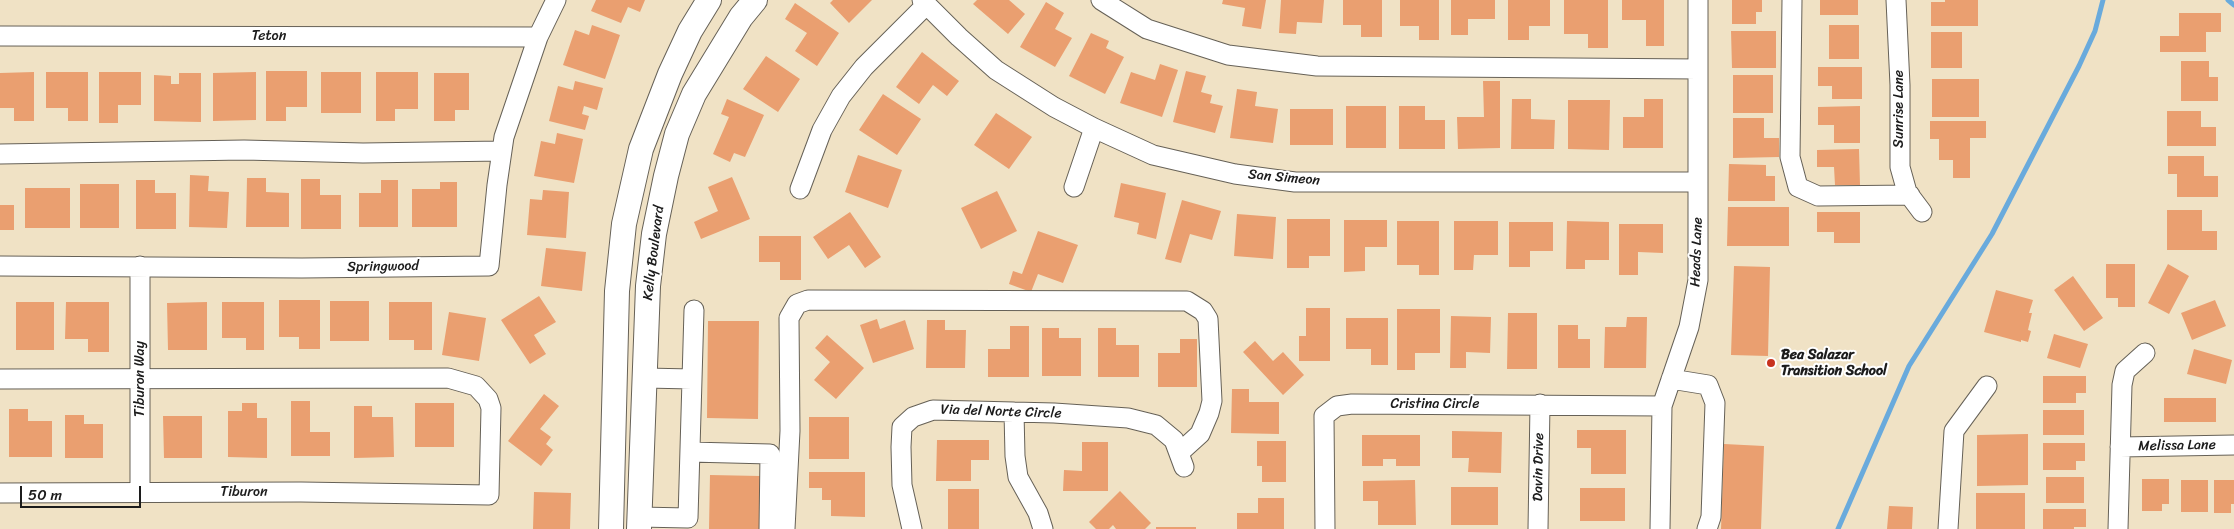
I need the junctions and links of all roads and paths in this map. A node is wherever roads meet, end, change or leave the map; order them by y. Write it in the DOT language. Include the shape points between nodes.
graph roads {
  1 [pos="556,0"];
  2 [pos="709,0"];
  3 [pos="755,0"];
  4 [pos="1101,0"];
  5 [pos="1698,0"];
  6 [pos="1792,0"];
  7 [pos="1896,0"];
  8 [pos="924,2"];
  9 [pos="0,36"];
  10 [pos="538,37"];
  11 [pos="1698,69"];
  12 [pos="1094,128"];
  13 [pos="502,151"];
  14 [pos="0,154"];
  15 [pos="1698,182"];
  16 [pos="1074,186"];
  17 [pos="800,189"];
  18 [pos="1910,195"];
  19 [pos="1922,212"];
  20 [pos="0,266"];
  21 [pos="140,266"];
  22 [pos="694,310"];
  23 [pos="2146,353"];
  24 [pos="615,378"];
  25 [pos="645,378"];
  26 [pos="0,379"];
  27 [pos="140,379"];
  28 [pos="692,379"];
  29 [pos="1671,379"];
  30 [pos="1987,386"];
  31 [pos="1540,404"];
  32 [pos="1662,406"];
  33 [pos="1014,412"];
  34 [pos="2234,445"];
  35 [pos="2120,447"];
  36 [pos="690,452"];
  37 [pos="140,492"];
  38 [pos="0,493"];
  39 [pos="639,523"];
  40 [pos="688,524"];
  41 [pos="611,529"];
  42 [pos="768,529"];
  43 [pos="785,529"];
  44 [pos="912,529"];
  45 [pos="1043,529"];
  46 [pos="1325,529"];
  47 [pos="1538,529"];
  48 [pos="1660,529"];
  49 [pos="1707,529"];
  50 [pos="1948,529"];
  51 [pos="2118,529"];
  1 -- 10 [label="street, Springwood"];
  2 -- 24 [label="main road" via="670,74 641,149 624,224 617,291"];
  3 -- 25 [label="main road, Kelly Boulevard" via="716,55 677,134 654,234 648,286"];
  4 -- 11 [label="street" via="1147,29 1228,55 1317,66"];
  5 -- 11 [label="street, Heads Lane"];
  6 -- 18 [label="street" via="1790,157 1798,187 1818,196"];
  7 -- 18 [label="street, Sunrise Lane" via="1900,167"];
  8 -- 12 [label="street, San Simeon" via="996,70"];
  8 -- 17 [label="street" via="841,96 822,130"];
  9 -- 10 [label="street, Teton"];
  10 -- 13 [label="street, Springwood" via="516,98"];
  11 -- 15 [label="street, Heads Lane"];
  12 -- 15 [label="street, San Simeon" via="1153,154 1235,174 1295,182"];
  12 -- 16 [label="street"];
  13 -- 14 [label="street" via="363,153 244,150"];
  13 -- 21 [label="street, Springwood" via="489,266"];
  15 -- 29 [label="street, Heads Lane" via="1698,280 1689,327"];
  18 -- 19 [label="street, Sunrise Lane"];
  20 -- 21 [label="street, Springwood"];
  21 -- 27 [label="street, Tiburon Way"];
  22 -- 28 [label="street"];
  23 -- 35 [label="street" via="2125,371"];
  24 -- 25 [label="main road"];
  24 -- 41 [label="main road"];
  25 -- 28 [label="street"];
  25 -- 39 [label="main road, Kelly Boulevard"];
  26 -- 27 [label="street"];
  27 -- 37 [label="street, Tiburon Way"];
  27 -- 37 [label="street, Tiburon" via="448,378 476,386 488,399 491,408 489,495"];
  28 -- 36 [label="street"];
  29 -- 32 [label="street, Heads Lane"];
  29 -- 49 [label="street" via="1708,385 1716,403 1711,517"];
  30 -- 50 [label="street" via="1954,431"];
  31 -- 32 [label="street, Cristina Circle"];
  31 -- 46 [label="street, Cristina Circle" via="1337,406 1324,416"];
  31 -- 47 [label="street, Davin Drive"];
  32 -- 48 [label="street, Heads Lane"];
  33 -- 43 [label="street, Via del Norte Circle" via="1128,418 1156,425 1174,440 1181,460 1200,434 1212,401 1208,319 1203,311 1187,301 808,300 798,304 789,318 790,431"];
  33 -- 44 [label="street, Via del Norte Circle" via="933,410 913,417 902,426 902,485"];
  33 -- 45 [label="street" via="1014,456 1018,477 1038,512"];
  34 -- 35 [label="street, Melissa Lane"];
  35 -- 51 [label="street"];
  36 -- 40 [label="street"];
  36 -- 42 [label="street" via="770,454"];
  37 -- 38 [label="street, Tiburon"];
  39 -- 40 [label="street"];
}
